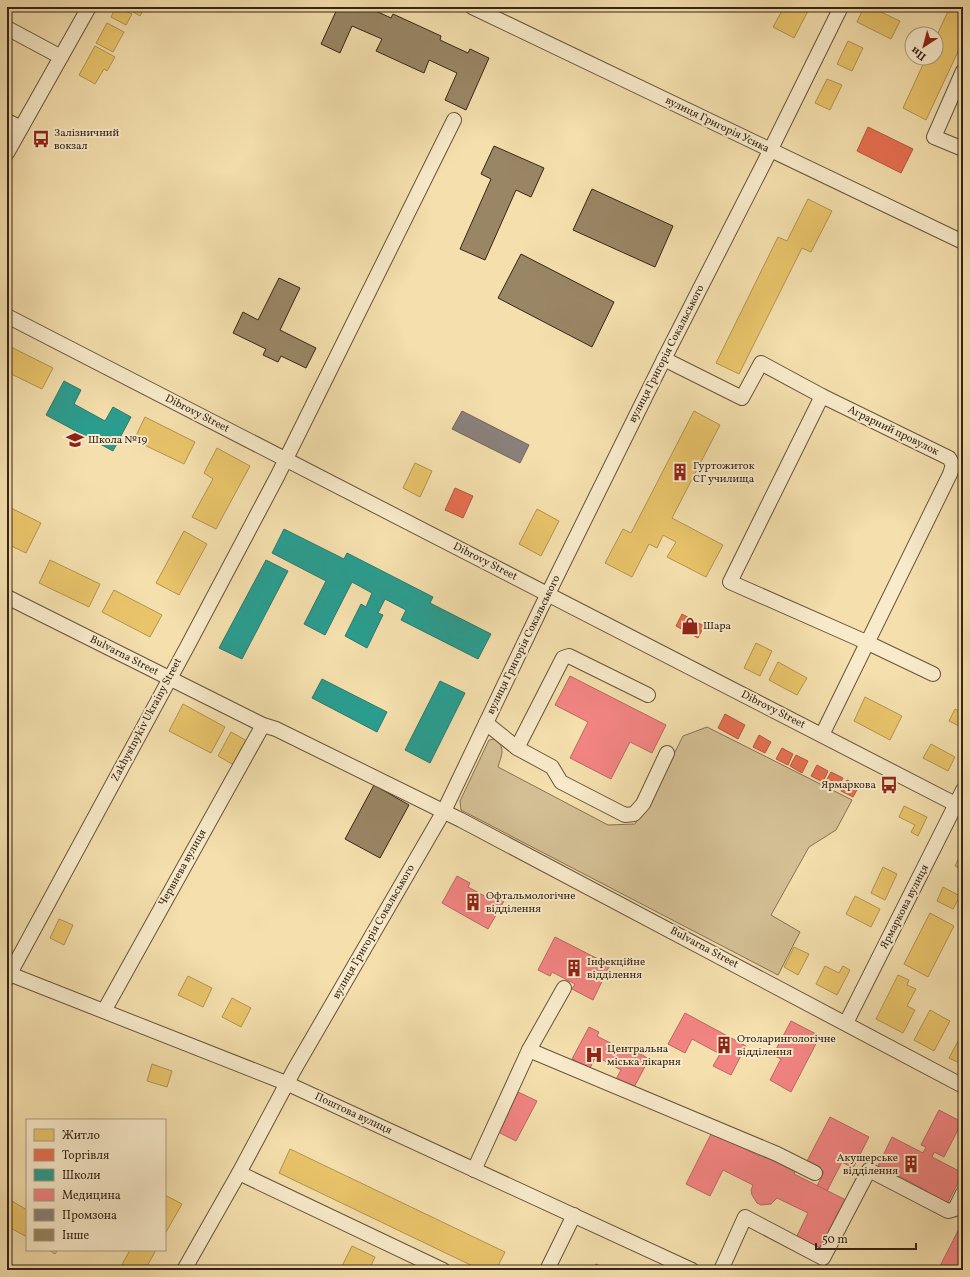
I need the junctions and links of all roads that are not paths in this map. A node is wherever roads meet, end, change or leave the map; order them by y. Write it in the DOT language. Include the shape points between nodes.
graph roads {
  1 [pos="89,7"];
  2 [pos="841,7"];
  3 [pos="480,9"];
  4 [pos="7,28"];
  5 [pos="61,56"];
  6 [pos="963,71"];
  7 [pos="454,120"];
  8 [pos="7,121"];
  9 [pos="21,128"];
  10 [pos="963,149"];
  11 [pos="770,150"];
  12 [pos="7,153"];
  13 [pos="963,242"];
  14 [pos="7,316"];
  15 [pos="664,359"];
  16 [pos="822,396"];
  17 [pos="286,460"];
  18 [pos="548,595"];
  19 [pos="7,597"];
  20 [pos="866,642"];
  21 [pos="933,674"];
  22 [pos="170,679"];
  23 [pos="648,695"];
  24 [pos="486,723"];
  25 [pos="263,725"];
  26 [pos="822,735"];
  27 [pos="517,748"];
  28 [pos="667,753"];
  29 [pos="963,790"];
  30 [pos="960,806"];
  31 [pos="444,811"];
  32 [pos="8,975"];
  33 [pos="564,988"];
  34 [pos="104,1011"];
  35 [pos="846,1023"];
  36 [pos="529,1050"];
  37 [pos="286,1083"];
  38 [pos="963,1086"];
  39 [pos="474,1170"];
  40 [pos="239,1173"];
  41 [pos="815,1173"];
  42 [pos="963,1193"];
  43 [pos="574,1215"];
  44 [pos="184,1270"];
  45 [pos="443,1270"];
  46 [pos="547,1270"];
  47 [pos="692,1270"];
  48 [pos="721,1270"];
  1 -- 5 [label="street"];
  2 -- 11 [label="street, вулиця Григорія Сокальського"];
  3 -- 11 [label="street, вулиця Григорія Усика"];
  4 -- 5 [label="street"];
  5 -- 9 [label="street"];
  6 -- 10 [label="street" via="934,137"];
  7 -- 17 [label="street, Zakhystnykiv Ukrainy Street"];
  8 -- 9 [label="street"];
  9 -- 12 [label="street"];
  11 -- 13 [label="street, вулиця Григорія Усика"];
  11 -- 15 [label="street, вулиця Григорія Сокальського"];
  14 -- 17 [label="street, Dibrovy Street"];
  15 -- 16 [label="street, Аграрний провулок" via="742,398 761,363"];
  15 -- 18 [label="street, вулиця Григорія Сокальського"];
  16 -- 20 [label="street, Аграрний провулок" via="949,458 954,465"];
  16 -- 20 [label="street" via="730,582"];
  17 -- 18 [label="street, Dibrovy Street"];
  17 -- 22 [label="street, Zakhystnykiv Ukrainy Street"];
  18 -- 24 [label="street, вулиця Григорія Сокальського"];
  18 -- 26 [label="street, Dibrovy Street"];
  19 -- 22 [label="street, Bulvarna Street"];
  20 -- 21 [label="street"];
  20 -- 26 [label="street, Аграрний провулок"];
  22 -- 25 [label="street, Bulvarna Street"];
  22 -- 32 [label="street, Zakhystnykiv Ukrainy Street"];
  23 -- 27 [label="street" via="569,656 563,658"];
  24 -- 27 [label="street"];
  24 -- 31 [label="street, вулиця Григорія Сокальського"];
  25 -- 31 [label="street, Bulvarna Street"];
  25 -- 34 [label="street, Червнева вулиця"];
  26 -- 30 [label="street, Dibrovy Street"];
  27 -- 28 [label="street" via="552,767 561,782 625,815 634,814 643,804"];
  29 -- 30 [label="street, Ярмаркова вулиця"];
  30 -- 35 [label="street, Ярмаркова вулиця"];
  31 -- 35 [label="street, Bulvarna Street"];
  31 -- 37 [label="street, вулиця Григорія Сокальського"];
  32 -- 34 [label="street, Поштова вулиця"];
  33 -- 36 [label="street"];
  34 -- 37 [label="street, Поштова вулиця"];
  35 -- 38 [label="street, Bulvarna Street"];
  36 -- 39 [label="street"];
  36 -- 41 [label="street" via="778,1154"];
  37 -- 39 [label="street, Поштова вулиця"];
  37 -- 40 [label="street, вулиця Григорія Сокальського"];
  39 -- 43 [label="street, Поштова вулиця"];
  40 -- 44 [label="street, вулиця Григорія Сокальського"];
  40 -- 45 [label="street"];
  42 -- 48 [label="street" via="955,1209 948,1211 869,1170 823,1258 746,1217"];
  43 -- 46 [label="street"];
  43 -- 47 [label="street, Поштова вулиця"];
}
